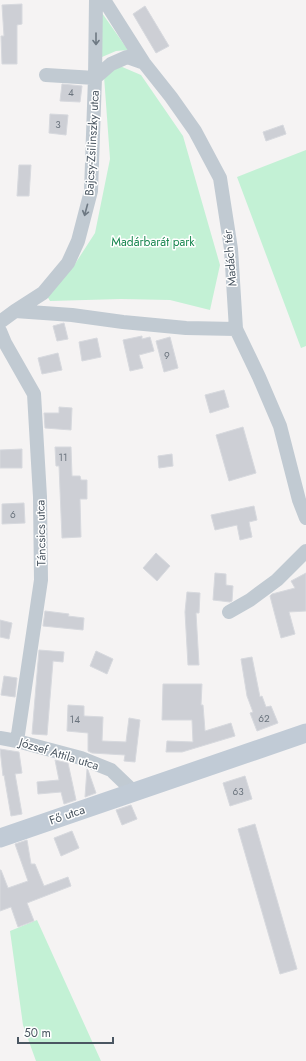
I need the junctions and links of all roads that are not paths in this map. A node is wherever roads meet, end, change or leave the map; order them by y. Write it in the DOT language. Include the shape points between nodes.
graph roads {
  1 [pos="96,0"];
  2 [pos="104,0"];
  3 [pos="144,63"];
  4 [pos="46,75"];
  5 [pos="95,78"];
  6 [pos="15,311"];
  7 [pos="0,322"];
  8 [pos="236,329"];
  9 [pos="0,331"];
  10 [pos="306,518"];
  11 [pos="306,551"];
  12 [pos="229,612"];
  13 [pos="306,733"];
  14 [pos="0,738"];
  15 [pos="17,741"];
  16 [pos="134,792"];
  17 [pos="0,838"];
  1 -- 5 [label="street, Bajcsy-Zsilinszky utca, one-way"];
  2 -- 3 [label="street, Madách tér"];
  3 -- 5 [label="street" via="127,57 111,64"];
  3 -- 8 [label="street, Madách tér" via="195,131 220,178 231,249"];
  4 -- 5 [label="street"];
  5 -- 6 [label="street, Bajcsy-Zsilinszky utca, one-way" via="92,191 78,241 68,263 43,293"];
  6 -- 7 [label="street, Bajcsy-Zsilinszky utca"];
  6 -- 8 [label="street" via="186,328"];
  8 -- 10 [label="street" via="280,426"];
  9 -- 15 [label="street, Táncsics utca" via="34,394 40,496 41,580"];
  11 -- 12 [label="street" via="277,580"];
  13 -- 16 [label="main road, Fő utca"];
  14 -- 15 [label="street, József Attila utca"];
  15 -- 16 [label="street, József Attila utca" via="80,758 111,770"];
  16 -- 17 [label="main road, Fő utca"];
}
